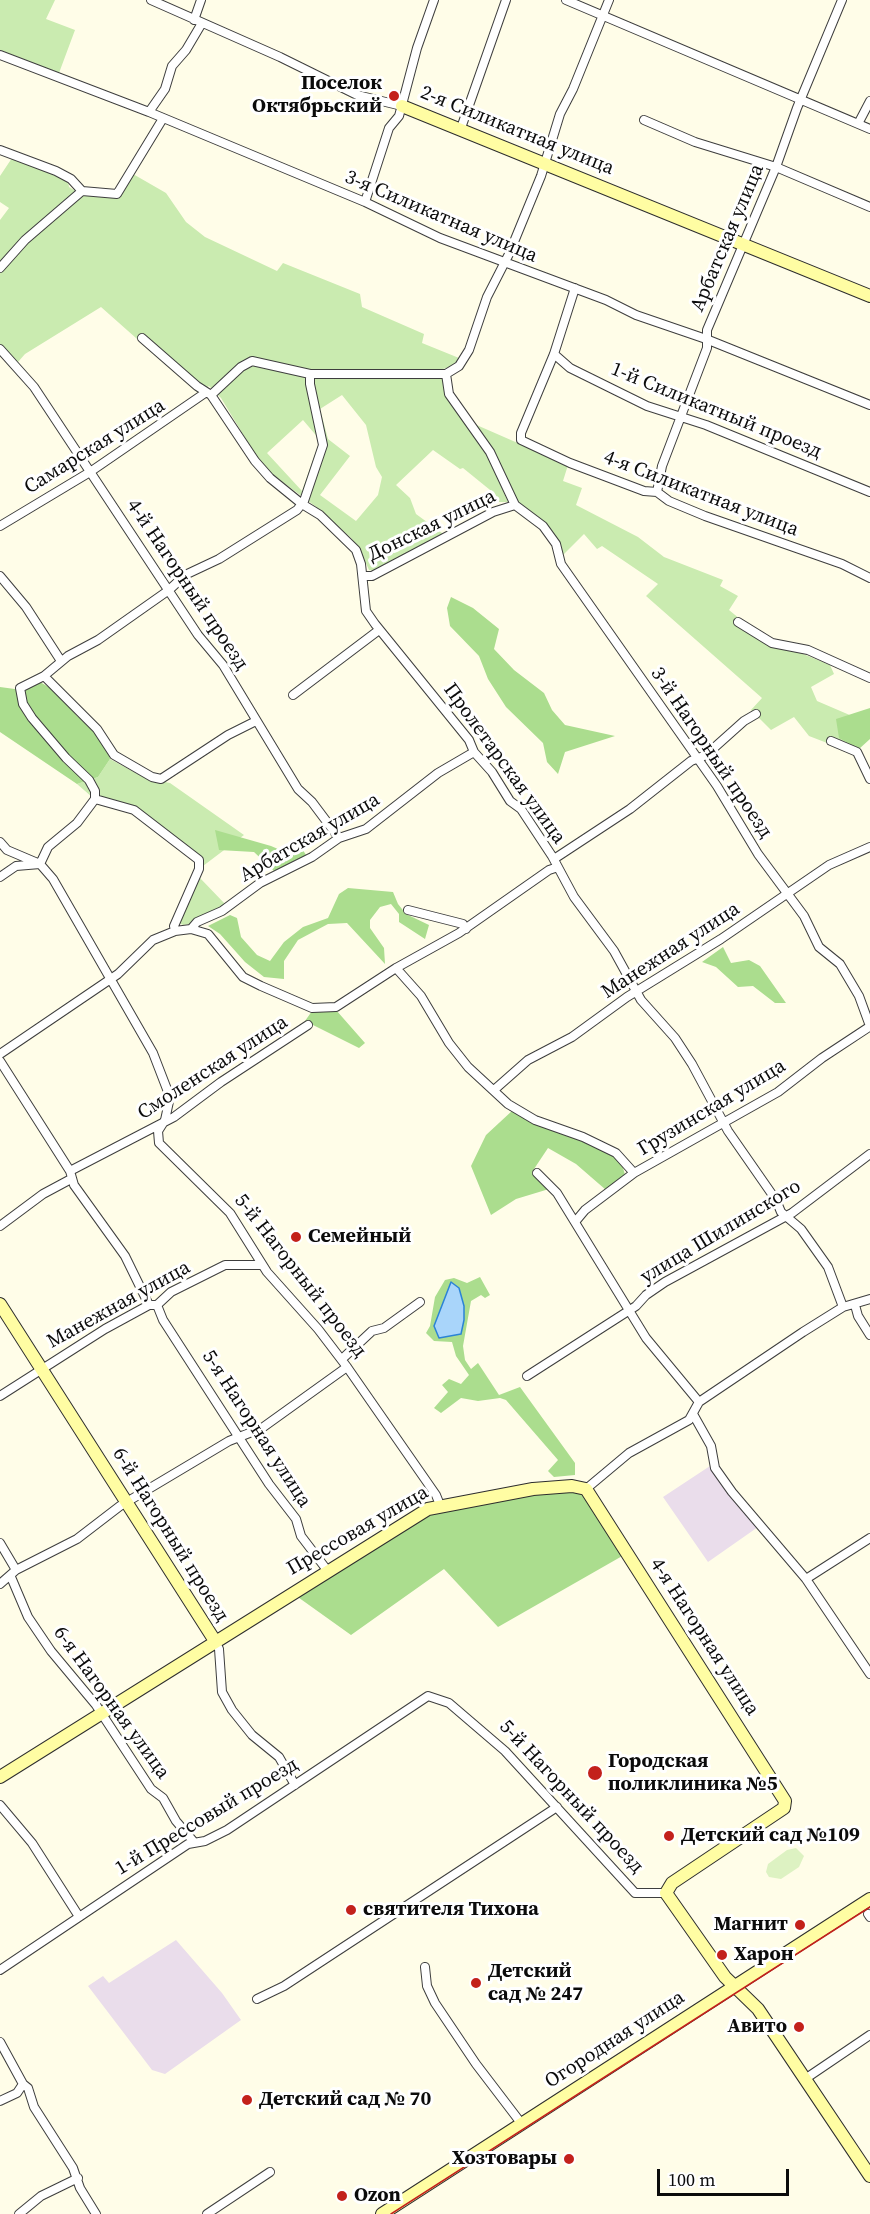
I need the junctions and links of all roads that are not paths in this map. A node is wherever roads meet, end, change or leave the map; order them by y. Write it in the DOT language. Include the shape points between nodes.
graph roads {
  1 [pos="150,0"];
  2 [pos="201,0"];
  3 [pos="434,0"];
  4 [pos="506,0"];
  5 [pos="566,0"];
  6 [pos="609,0"];
  7 [pos="842,0"];
  8 [pos="602,16"];
  9 [pos="198,22"];
  10 [pos="0,55"];
  11 [pos="801,100"];
  12 [pos="870,101"];
  13 [pos="402,106"];
  14 [pos="149,112"];
  15 [pos="162,120"];
  16 [pos="644,120"];
  17 [pos="859,122"];
  18 [pos="461,128"];
  19 [pos="870,129"];
  20 [pos="0,150"];
  21 [pos="545,163"];
  22 [pos="776,168"];
  23 [pos="82,191"];
  24 [pos="364,202"];
  25 [pos="870,207"];
  26 [pos="741,245"];
  27 [pos="504,262"];
  28 [pos="0,268"];
  29 [pos="574,288"];
  30 [pos="870,296"];
  31 [pos="142,338"];
  32 [pos="706,339"];
  33 [pos="1,353"];
  34 [pos="554,354"];
  35 [pos="310,374"];
  36 [pos="446,374"];
  37 [pos="208,394"];
  38 [pos="870,405"];
  39 [pos="683,416"];
  40 [pos="90,472"];
  41 [pos="657,492"];
  42 [pos="870,492"];
  43 [pos="302,504"];
  44 [pos="515,505"];
  45 [pos="0,526"];
  46 [pos="0,576"];
  47 [pos="363,576"];
  48 [pos="870,578"];
  49 [pos="169,590"];
  50 [pos="738,622"];
  51 [pos="379,630"];
  52 [pos="62,662"];
  53 [pos="44,676"];
  54 [pos="870,678"];
  55 [pos="293,695"];
  56 [pos="756,714"];
  57 [pos="256,721"];
  58 [pos="831,741"];
  59 [pos="474,752"];
  60 [pos="697,758"];
  61 [pos="870,779"];
  62 [pos="95,799"];
  63 [pos="339,838"];
  64 [pos="0,842"];
  65 [pos="870,847"];
  66 [pos="556,863"];
  67 [pos="40,864"];
  68 [pos="0,877"];
  69 [pos="787,893"];
  70 [pos="408,910"];
  71 [pos="191,929"];
  72 [pos="466,929"];
  73 [pos="175,931"];
  74 [pos="396,968"];
  75 [pos="111,978"];
  76 [pos="636,993"];
  77 [pos="308,1025"];
  78 [pos="870,1027"];
  79 [pos="0,1054"];
  80 [pos="0,1061"];
  81 [pos="494,1090"];
  82 [pos="165,1120"];
  83 [pos="724,1124"];
  84 [pos="870,1154"];
  85 [pos="537,1173"];
  86 [pos="634,1173"];
  87 [pos="71,1175"];
  88 [pos="785,1217"];
  89 [pos="575,1222"];
  90 [pos="0,1226"];
  91 [pos="262,1265"];
  92 [pos="870,1299"];
  93 [pos="420,1302"];
  94 [pos="0,1304"];
  95 [pos="153,1305"];
  96 [pos="855,1305"];
  97 [pos="843,1307"];
  98 [pos="630,1310"];
  99 [pos="870,1335"];
  100 [pos="345,1363"];
  101 [pos="41,1369"];
  102 [pos="527,1376"];
  103 [pos="0,1396"];
  104 [pos="699,1402"];
  105 [pos="693,1414"];
  106 [pos="240,1437"];
  107 [pos="586,1489"];
  108 [pos="127,1503"];
  109 [pos="440,1505"];
  110 [pos="870,1538"];
  111 [pos="0,1543"];
  112 [pos="327,1570"];
  113 [pos="14,1574"];
  114 [pos="806,1579"];
  115 [pos="0,1584"];
  116 [pos="215,1641"];
  117 [pos="870,1672"];
  118 [pos="433,1698"];
  119 [pos="103,1715"];
  120 [pos="0,1777"];
  121 [pos="295,1785"];
  122 [pos="0,1805"];
  123 [pos="557,1807"];
  124 [pos="194,1842"];
  125 [pos="666,1893"];
  126 [pos="870,1899"];
  127 [pos="78,1915"];
  128 [pos="425,1967"];
  129 [pos="0,1970"];
  130 [pos="734,1986"];
  131 [pos="257,1999"];
  132 [pos="870,2035"];
  133 [pos="0,2042"];
  134 [pos="805,2079"];
  135 [pos="23,2084"];
  136 [pos="0,2101"];
  137 [pos="521,2123"];
  138 [pos="869,2171"];
  139 [pos="270,2172"];
  140 [pos="78,2178"];
  141 [pos="18,2214"];
  142 [pos="96,2214"];
  143 [pos="207,2214"];
  144 [pos="382,2214"];
  1 -- 9 [label="street, 2-я Силикатная улица"];
  2 -- 9 [label="street"];
  3 -- 13 [label="street"];
  4 -- 18 [label="street"];
  5 -- 8 [label="street"];
  6 -- 8 [label="street"];
  7 -- 11 [label="street, Арбатская улица"];
  8 -- 11 [label="street"];
  8 -- 21 [label="street" via="560,114"];
  9 -- 13 [label="street, 2-я Силикатная улица" via="357,95"];
  9 -- 14 [label="street" via="186,50 172,66 165,89"];
  10 -- 14 [label="street, 3-я Силикатная улица"];
  11 -- 17 [label="street"];
  11 -- 22 [label="street, Арбатская улица"];
  12 -- 17 [label="street"];
  13 -- 18 [label="street, 2-я Силикатная улица"];
  13 -- 24 [label="street" via="380,150"];
  14 -- 15 [label="street, 3-я Силикатная улица"];
  15 -- 23 [label="street" via="117,194"];
  15 -- 24 [label="street, 3-я Силикатная улица"];
  16 -- 22 [label="street" via="695,142"];
  17 -- 19 [label="street"];
  18 -- 21 [label="street, 2-я Силикатная улица"];
  20 -- 23 [label="street" via="56,171"];
  21 -- 26 [label="street, 2-я Силикатная улица"];
  21 -- 27 [label="street"];
  22 -- 25 [label="street"];
  22 -- 26 [label="street, Арбатская улица"];
  23 -- 28 [label="street" via="25,240"];
  24 -- 27 [label="street, 3-я Силикатная улица" via="440,238"];
  26 -- 30 [label="street, 2-я Силикатная улица"];
  26 -- 32 [label="street, Арбатская улица"];
  27 -- 29 [label="street, 3-я Силикатная улица"];
  27 -- 36 [label="street" via="469,350 459,366"];
  29 -- 32 [label="street, 3-я Силикатная улица"];
  29 -- 34 [label="street"];
  31 -- 37 [label="street, Пролетарская улица"];
  32 -- 38 [label="street, 3-я Силикатная улица"];
  32 -- 39 [label="street, Арбатская улица" via="707,348"];
  33 -- 40 [label="street, 4-й Нагорный проезд" via="34,387"];
  34 -- 39 [label="street, 1-й Силикатный проезд" via="570,368 647,406"];
  34 -- 41 [label="street, 4-я Силикатная улица" via="521,440 530,447 644,491"];
  35 -- 36 [label="street"];
  35 -- 37 [label="street, Самарская улица" via="252,361"];
  35 -- 43 [label="street" via="324,445"];
  36 -- 44 [label="street" via="449,394 500,469"];
  37 -- 40 [label="street, Самарская улица"];
  37 -- 43 [label="street, Пролетарская улица" via="255,462"];
  39 -- 41 [label="street, Арбатская улица" via="662,466"];
  39 -- 42 [label="street, 1-й Силикатный проезд"];
  40 -- 45 [label="street, Самарская улица"];
  40 -- 49 [label="street, 4-й Нагорный проезд"];
  41 -- 48 [label="street, 4-я Силикатная улица" via="696,512 842,564"];
  43 -- 47 [label="street, Пролетарская улица" via="320,515 356,550"];
  43 -- 49 [label="street" via="260,535 184,575"];
  44 -- 47 [label="street, Донская улица" via="406,555 372,576"];
  44 -- 60 [label="street, 3-й Нагорный проезд" via="543,526 556,544 561,564"];
  46 -- 52 [label="street"];
  47 -- 51 [label="street, Пролетарская улица" via="366,611"];
  49 -- 52 [label="street"];
  49 -- 57 [label="street, 4-й Нагорный проезд" via="223,665"];
  50 -- 54 [label="street" via="772,643 808,650"];
  51 -- 55 [label="street"];
  51 -- 59 [label="street, Пролетарская улица" via="469,740"];
  52 -- 53 [label="street"];
  53 -- 57 [label="street" via="98,729 114,755 145,776 161,779"];
  53 -- 62 [label="street" via="20,688 23,704 88,780"];
  56 -- 60 [label="street"];
  57 -- 63 [label="street, 4-й Нагорный проезд" via="298,789"];
  58 -- 61 [label="street" via="857,752"];
  59 -- 63 [label="street, Арбатская улица" via="438,773 366,829"];
  59 -- 66 [label="street, Пролетарская улица" via="510,801 521,809"];
  60 -- 66 [label="street"];
  60 -- 69 [label="street, 3-й Нагорный проезд"];
  62 -- 67 [label="street" via="77,823 48,847"];
  62 -- 73 [label="street" via="134,810 199,860"];
  63 -- 71 [label="street, Арбатская улица" via="312,857 260,883"];
  64 -- 67 [label="street, 5-й Нагорный проезд" via="7,850"];
  65 -- 69 [label="street, Манежная улица" via="829,866"];
  66 -- 72 [label="street"];
  66 -- 76 [label="street, Пролетарская улица" via="574,897 614,951"];
  67 -- 68 [label="street" via="16,866"];
  67 -- 75 [label="street, 5-й Нагорный проезд" via="53,879"];
  69 -- 76 [label="street, Манежная улица"];
  69 -- 78 [label="street, 3-й Нагорный проезд" via="819,947 840,964 860,996"];
  70 -- 72 [label="street" via="463,924"];
  71 -- 73 [label="street"];
  71 -- 74 [label="street" via="208,934 243,977 312,1008 336,1007"];
  72 -- 74 [label="street"];
  73 -- 75 [label="street" via="153,940"];
  74 -- 81 [label="street" via="421,996 468,1067"];
  75 -- 79 [label="street"];
  75 -- 82 [label="street, 5-й Нагорный проезд" via="165,1081 170,1097"];
  76 -- 81 [label="street, Манежная улица" via="572,1037 528,1060"];
  76 -- 83 [label="street, Пролетарская улица" via="675,1038"];
  77 -- 82 [label="street, Смоленская улица"];
  78 -- 83 [label="street, Грузинская улица" via="778,1092"];
  80 -- 87 [label="street, 5-я Нагорная улица"];
  81 -- 86 [label="street" via="508,1104 535,1120 616,1153"];
  82 -- 87 [label="street, Смоленская улица"];
  82 -- 91 [label="street, 5-й Нагорный проезд" via="158,1131 159,1143 230,1212"];
  83 -- 86 [label="street, Грузинская улица"];
  83 -- 88 [label="street, Пролетарская улица"];
  84 -- 88 [label="street, улица Шилинского"];
  85 -- 89 [label="street" via="557,1193"];
  86 -- 89 [label="street, Грузинская улица"];
  87 -- 90 [label="street, Смоленская улица"];
  87 -- 95 [label="street, 5-я Нагорная улица"];
  88 -- 97 [label="street, Пролетарская улица" via="801,1229 828,1267"];
  88 -- 98 [label="street, улица Шилинского" via="665,1282"];
  89 -- 98 [label="street"];
  91 -- 95 [label="street, Манежная улица" via="225,1266"];
  91 -- 100 [label="street, 5-й Нагорный проезд"];
  92 -- 96 [label="street"];
  93 -- 100 [label="street" via="384,1328 372,1330"];
  94 -- 101 [label="street, 6-й Нагорный проезд"];
  95 -- 101 [label="street, Манежная улица"];
  95 -- 106 [label="street, 5-я Нагорная улица"];
  96 -- 97 [label="street"];
  96 -- 99 [label="street"];
  97 -- 104 [label="street"];
  98 -- 102 [label="street, улица Шилинского"];
  98 -- 104 [label="street" via="646,1338"];
  100 -- 106 [label="street" via="262,1428"];
  100 -- 109 [label="street, 5-й Нагорный проезд"];
  101 -- 103 [label="street, Манежная улица"];
  101 -- 108 [label="street, 6-й Нагорный проезд"];
  104 -- 105 [label="street"];
  105 -- 107 [label="street" via="689,1420 629,1453"];
  105 -- 114 [label="street" via="711,1446 715,1468"];
  106 -- 108 [label="street"];
  106 -- 112 [label="street, 5-я Нагорная улица" via="296,1519 301,1536"];
  107 -- 109 [label="street, Прессовая улица" via="533,1489"];
  107 -- 125 [label="street, 4-я Нагорная улица" via="781,1792 784,1808 672,1882"];
  108 -- 113 [label="street" via="78,1539"];
  108 -- 116 [label="street, 6-й Нагорный проезд"];
  109 -- 112 [label="street, Прессовая улица"];
  110 -- 114 [label="street"];
  111 -- 113 [label="street, 6-я Нагорная улица"];
  112 -- 116 [label="street, Прессовая улица"];
  113 -- 115 [label="street"];
  113 -- 119 [label="street, 6-я Нагорная улица" via="28,1617"];
  114 -- 117 [label="street"];
  116 -- 119 [label="street, Прессовая улица"];
  116 -- 121 [label="street, 6-й Нагорный проезд" via="222,1692 252,1735 279,1757"];
  118 -- 121 [label="street, 1-й Прессовый проезд" via="428,1696 420,1701"];
  118 -- 123 [label="street, 5-й Нагорный проезд" via="449,1703 497,1744"];
  119 -- 120 [label="street, Прессовая улица"];
  119 -- 124 [label="street, 6-я Нагорная улица" via="151,1789 163,1797"];
  121 -- 124 [label="street, 1-й Прессовый проезд" via="227,1830"];
  122 -- 127 [label="street" via="32,1843"];
  123 -- 125 [label="street, 5-й Нагорный проезд" via="635,1893"];
  123 -- 131 [label="street" via="284,1986"];
  124 -- 127 [label="street, 1-й Прессовый проезд"];
  125 -- 130 [label="street"];
  126 -- 130 [label="street, Огородная улица"];
  127 -- 129 [label="street, 1-й Прессовый проезд"];
  128 -- 137 [label="street" via="427,1986 435,2003"];
  130 -- 134 [label="street" via="758,2008"];
  130 -- 137 [label="street, Огородная улица"];
  132 -- 134 [label="street"];
  133 -- 135 [label="street"];
  134 -- 138 [label="street"];
  135 -- 136 [label="street" via="17,2093"];
  135 -- 140 [label="street"];
  137 -- 144 [label="street, Огородная улица"];
  139 -- 143 [label="street"];
  140 -- 141 [label="street" via="41,2196"];
  140 -- 142 [label="street"];
}
